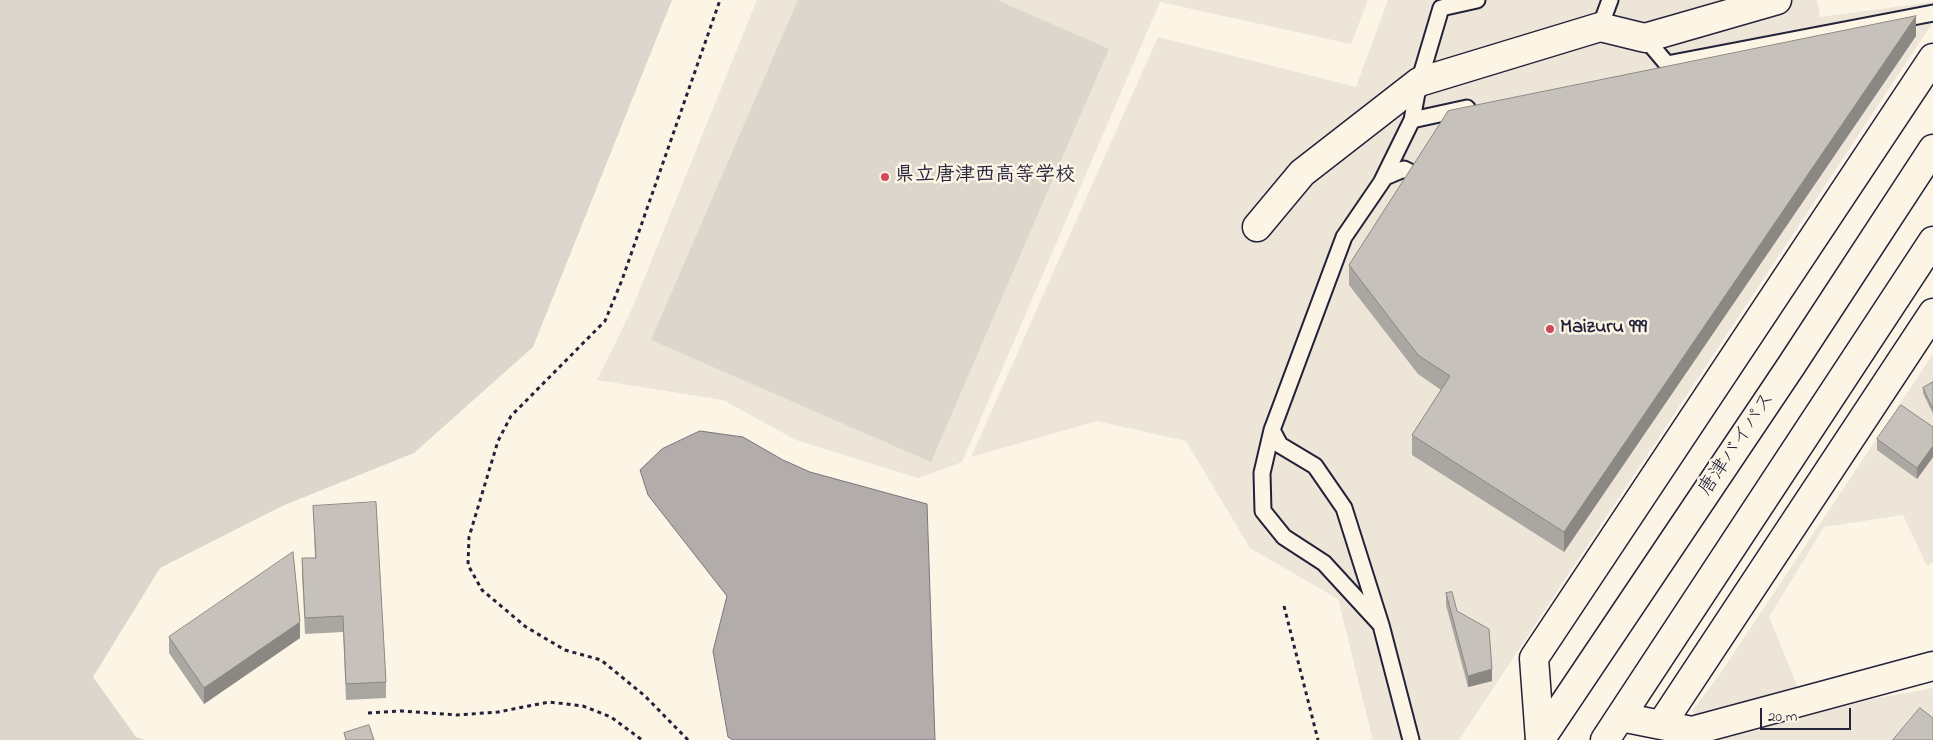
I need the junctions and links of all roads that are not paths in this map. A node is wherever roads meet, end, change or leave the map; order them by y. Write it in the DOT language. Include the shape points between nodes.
graph roads {
  1 [pos="1477,0"];
  2 [pos="1610,0"];
  3 [pos="1777,0"];
  4 [pos="1442,4"];
  5 [pos="1933,13"];
  6 [pos="1600,27"];
  7 [pos="1646,38"];
  8 [pos="1933,58"];
  9 [pos="1418,82"];
  10 [pos="1485,104"];
  11 [pos="1412,120"];
  12 [pos="1933,148"];
  13 [pos="1385,177"];
  14 [pos="1438,188"];
  15 [pos="1257,227"];
  16 [pos="1933,241"];
  17 [pos="1933,313"];
  18 [pos="1272,430"];
  19 [pos="1381,625"];
  20 [pos="1933,666"];
  21 [pos="1621,717"];
  22 [pos="1661,725"];
  23 [pos="1411,740"];
  24 [pos="1540,740"];
  25 [pos="1605,740"];
  1 -- 4 [label="lane"];
  2 -- 6 [label="lane"];
  3 -- 7 [label="main road"];
  4 -- 9 [label="lane"];
  5 -- 7 [label="lane" via="1666,64"];
  6 -- 7 [label="main road"];
  6 -- 9 [label="main road"];
  8 -- 24 [label="main road" via="1534,658"];
  9 -- 11 [label="lane"];
  9 -- 15 [label="main road" via="1302,173"];
  10 -- 11 [label="lane"];
  11 -- 13 [label="lane"];
  12 -- 24 [label="main road, 唐津バイパス"];
  13 -- 14 [label="lane" via="1404,169"];
  13 -- 18 [label="lane" via="1344,237"];
  16 -- 21 [label="main road"];
  17 -- 22 [label="main road"];
  18 -- 19 [label="lane" via="1280,446 1315,466 1344,508"];
  18 -- 19 [label="lane" via="1262,473 1263,510 1284,537 1324,563"];
  19 -- 23 [label="lane"];
  20 -- 22 [label="main road" via="1692,731"];
  21 -- 22 [label="main road"];
  21 -- 25 [label="main road"];
}
